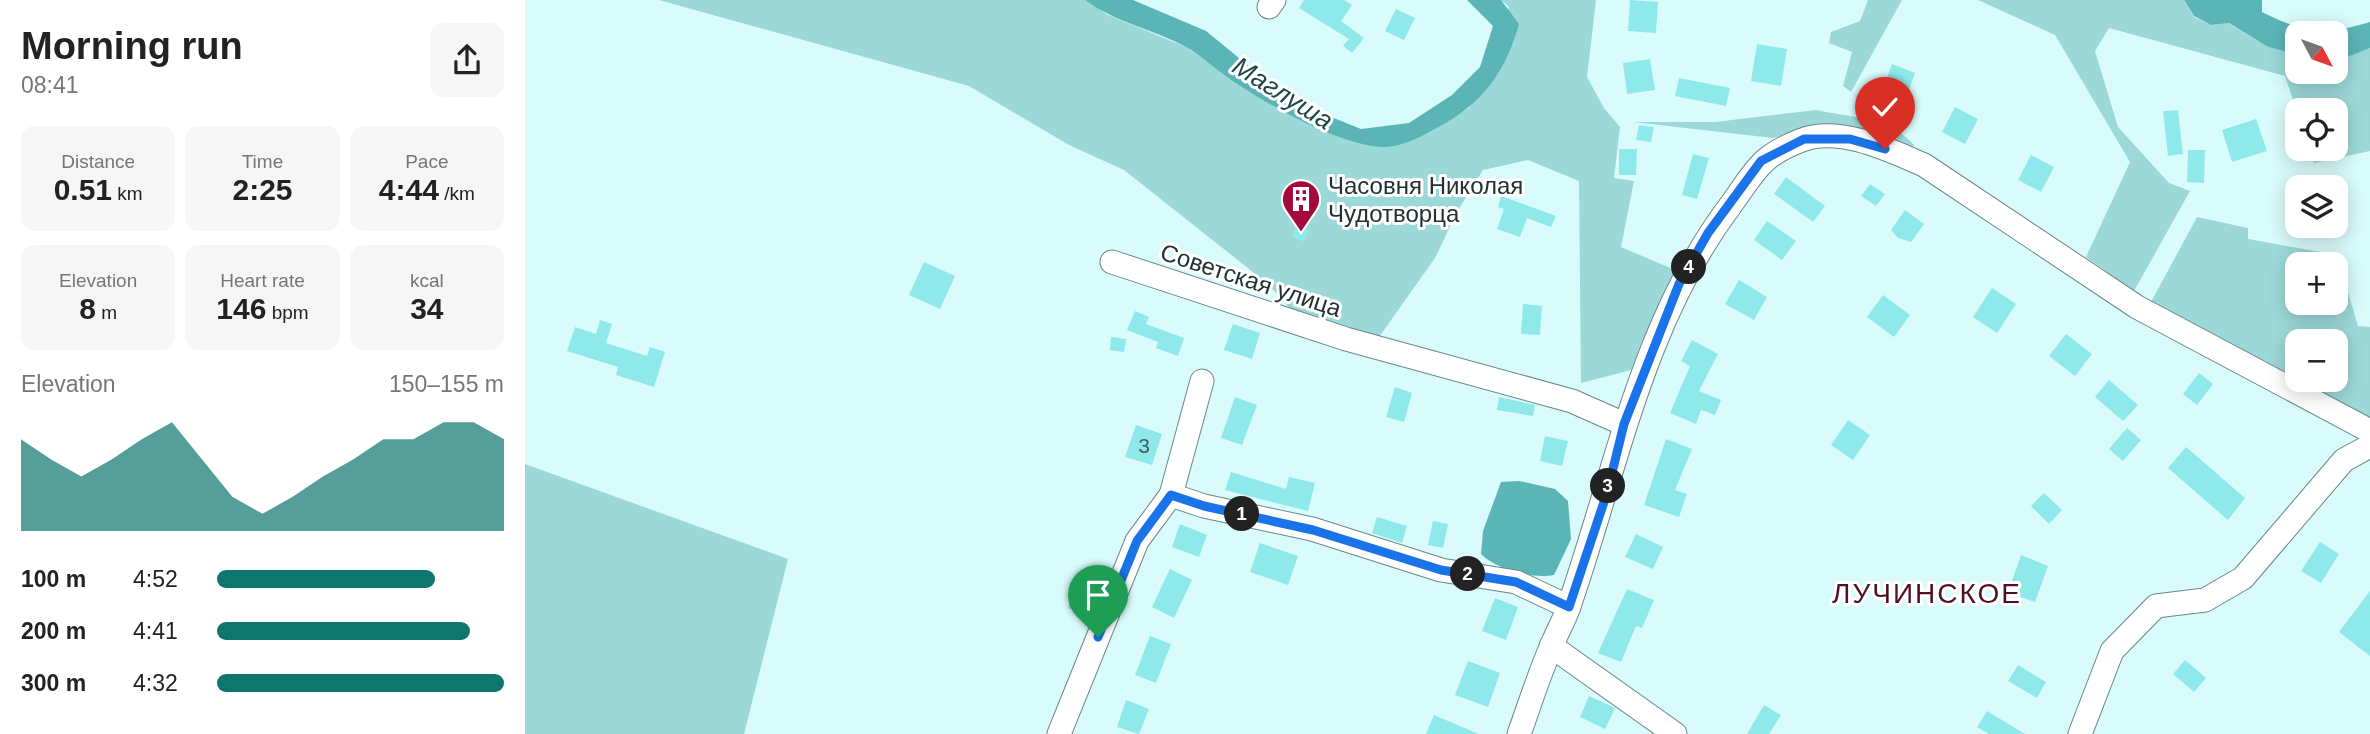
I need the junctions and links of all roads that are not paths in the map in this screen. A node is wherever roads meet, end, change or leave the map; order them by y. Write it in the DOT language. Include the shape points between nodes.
graph roads {
  1 [pos="1112,262"];
  2 [pos="1202,381"];
  3 [pos="1624,424"];
  4 [pos="2370,431"];
  5 [pos="2370,446"];
  6 [pos="1171,495"];
  7 [pos="1569,607"];
  8 [pos="1551,646"];
  9 [pos="1059,734"];
  10 [pos="1519,734"];
  11 [pos="1675,734"];
  12 [pos="2080,734"];
  1 -- 3 [label="street, Советская улица" via="1373,347 1572,401"];
  2 -- 6 [label="street"];
  3 -- 4 [label="street" via="1679,284 1708,233 1761,161 1804,139 1850,139 1924,165 2137,307"];
  3 -- 7 [label="street" via="1607,493"];
  5 -- 12 [label="street" via="2344,460 2243,578 2205,600 2156,606 2112,651"];
  6 -- 7 [label="street" via="1313,530 1441,570 1516,582"];
  6 -- 9 [label="street" via="1137,541"];
  7 -- 8 [label="street"];
  8 -- 10 [label="street"];
  8 -- 11 [label="street"];
}
